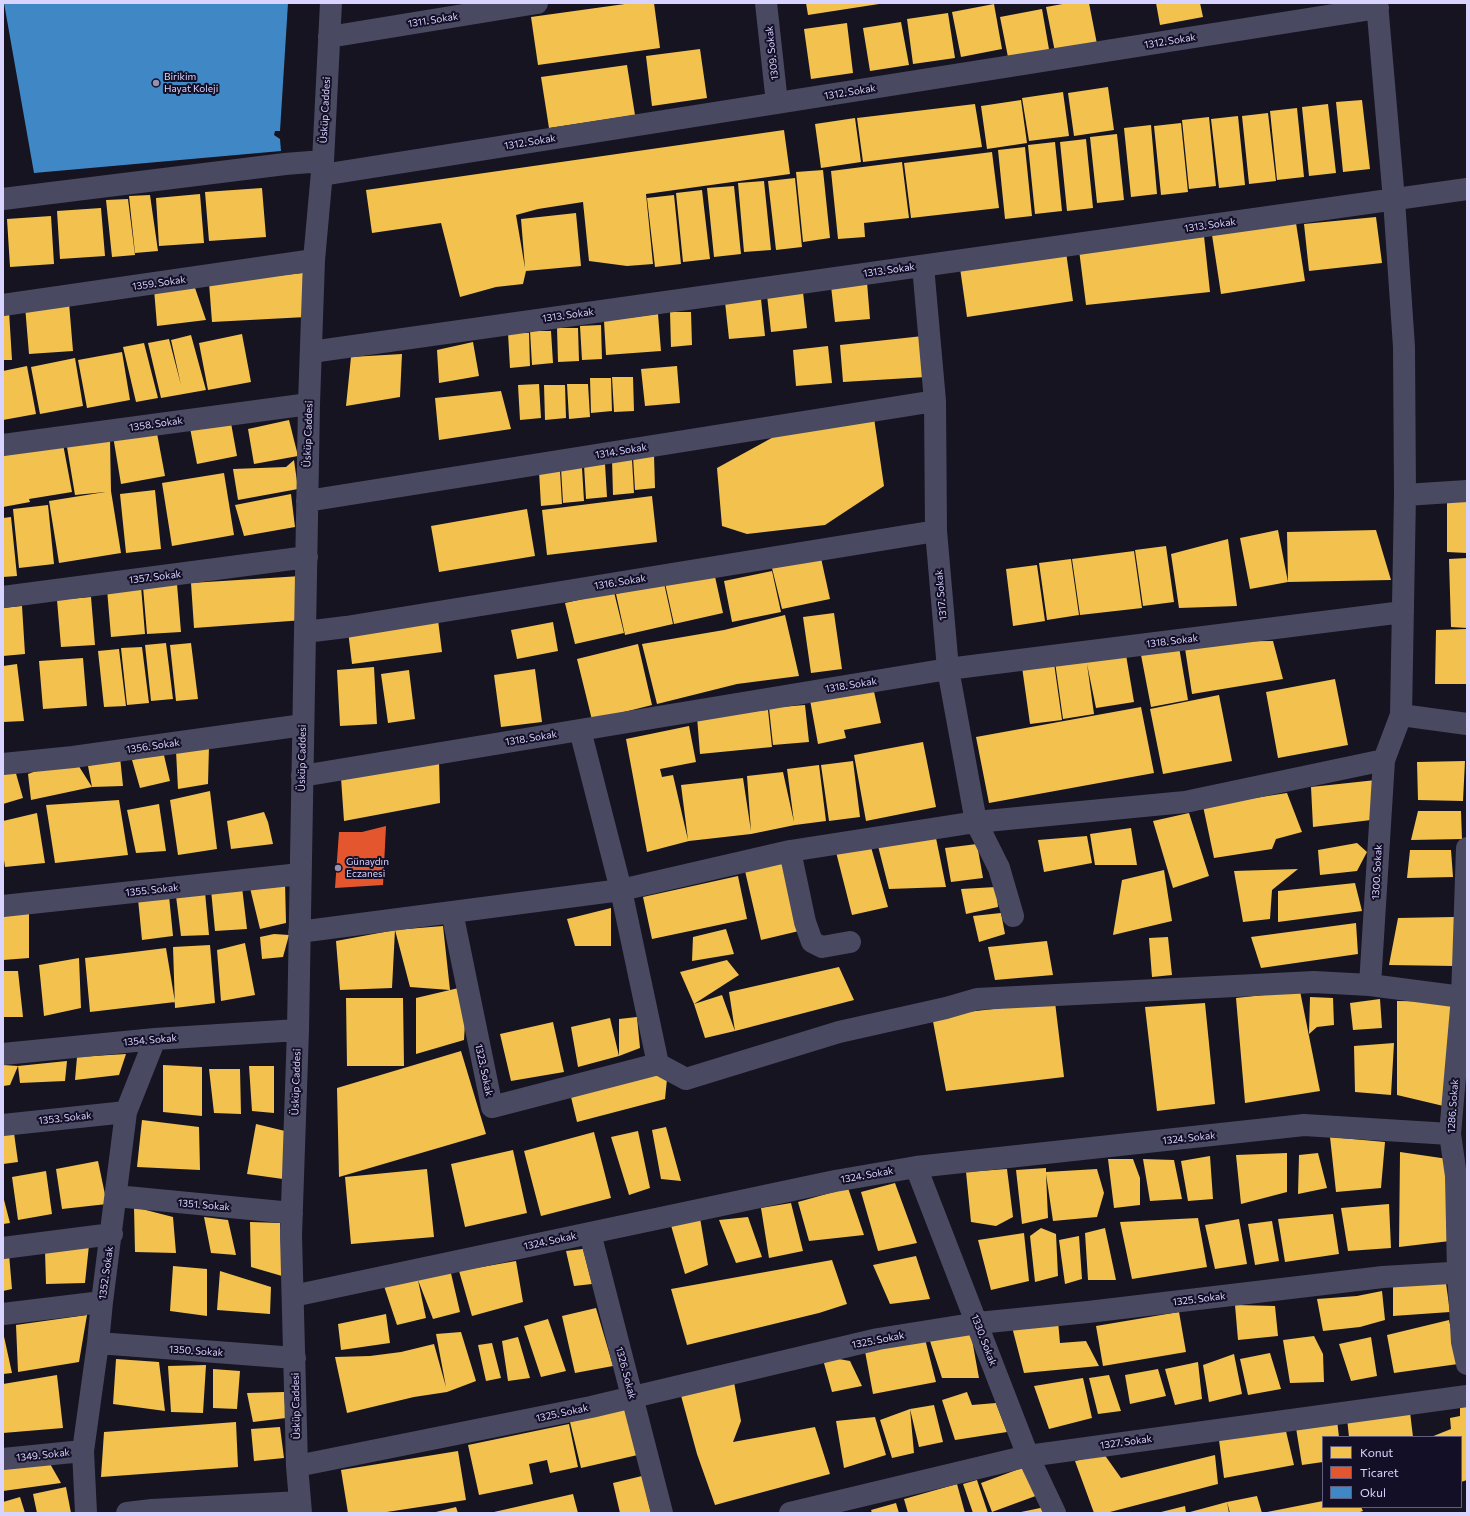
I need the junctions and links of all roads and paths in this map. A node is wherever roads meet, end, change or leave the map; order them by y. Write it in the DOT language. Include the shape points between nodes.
graph roads {
  1 [pos="331,3"];
  2 [pos="537,3"];
  3 [pos="766,3"];
  4 [pos="1378,6"];
  5 [pos="329,37"];
  6 [pos="778,103"];
  7 [pos="322,168"];
  8 [pos="1467,189"];
  9 [pos="3,199"];
  10 [pos="1394,200"];
  11 [pos="314,260"];
  12 [pos="924,266"];
  13 [pos="3,305"];
  14 [pos="311,352"];
  15 [pos="935,401"];
  16 [pos="309,404"];
  17 [pos="3,445"];
  18 [pos="1467,491"];
  19 [pos="1405,496"];
  20 [pos="307,501"];
  21 [pos="936,531"];
  22 [pos="307,557"];
  23 [pos="3,597"];
  24 [pos="1403,612"];
  25 [pos="305,632"];
  26 [pos="948,669"];
  27 [pos="1401,715"];
  28 [pos="1467,724"];
  29 [pos="303,725"];
  30 [pos="580,730"];
  31 [pos="1384,760"];
  32 [pos="3,764"];
  33 [pos="302,776"];
  34 [pos="976,822"];
  35 [pos="1467,848"];
  36 [pos="790,851"];
  37 [pos="300,874"];
  38 [pos="621,890"];
  39 [pos="3,906"];
  40 [pos="452,912"];
  41 [pos="1013,916"];
  42 [pos="299,932"];
  43 [pos="850,942"];
  44 [pos="1370,985"];
  45 [pos="1462,997"];
  46 [pos="298,1030"];
  47 [pos="155,1039"];
  48 [pos="3,1054"];
  49 [pos="658,1064"];
  50 [pos="126,1112"];
  51 [pos="3,1125"];
  52 [pos="1450,1134"];
  53 [pos="916,1167"];
  54 [pos="116,1196"];
  55 [pos="292,1213"];
  56 [pos="590,1233"];
  57 [pos="112,1234"];
  58 [pos="3,1248"];
  59 [pos="1463,1272"];
  60 [pos="293,1296"];
  61 [pos="102,1302"];
  62 [pos="3,1314"];
  63 [pos="978,1323"];
  64 [pos="98,1343"];
  65 [pos="295,1358"];
  66 [pos="1467,1364"];
  67 [pos="1467,1396"];
  68 [pos="632,1398"];
  69 [pos="83,1451"];
  70 [pos="1028,1456"];
  71 [pos="3,1459"];
  72 [pos="298,1466"];
  73 [pos="301,1507"];
  74 [pos="153,1512"];
  75 [pos="86,1513"];
  76 [pos="127,1513"];
  77 [pos="662,1513"];
  78 [pos="790,1513"];
  79 [pos="1055,1513"];
  1 -- 5 [label="street, Üsküp Caddesi"];
  2 -- 5 [label="street, 1311. Sokak"];
  3 -- 6 [label="street, 1309. Sokak"];
  4 -- 6 [label="street, 1312. Sokak"];
  4 -- 10 [label="street, 1300. Sokak"];
  5 -- 7 [label="street, Üsküp Caddesi"];
  6 -- 7 [label="street, 1312. Sokak"];
  7 -- 9 [label="street, 1312. Sokak" via="285,164"];
  7 -- 11 [label="street, Üsküp Caddesi"];
  8 -- 10 [label="street, 1313. Sokak"];
  10 -- 12 [label="street, 1313. Sokak"];
  10 -- 19 [label="street, 1300. Sokak" via="1404,347"];
  11 -- 13 [label="street, 1359. Sokak"];
  11 -- 14 [label="street, Üsküp Caddesi"];
  12 -- 14 [label="street, 1313. Sokak"];
  12 -- 15 [label="street, 1317. Sokak"];
  14 -- 16 [label="street, Üsküp Caddesi"];
  15 -- 20 [label="street, 1314. Sokak"];
  15 -- 21 [label="street, 1317. Sokak"];
  16 -- 17 [label="street, 1358. Sokak"];
  16 -- 20 [label="street, Üsküp Caddesi"];
  18 -- 19 [label="street"];
  19 -- 24 [label="street, 1300. Sokak"];
  20 -- 22 [label="street, Üsküp Caddesi"];
  21 -- 25 [label="street, 1316. Sokak" via="362,625"];
  21 -- 26 [label="street, 1317. Sokak"];
  22 -- 23 [label="street, 1357. Sokak"];
  22 -- 25 [label="street, Üsküp Caddesi"];
  24 -- 26 [label="street, 1318. Sokak"];
  24 -- 27 [label="street, 1300. Sokak"];
  25 -- 29 [label="street, Üsküp Caddesi"];
  26 -- 30 [label="street, 1318. Sokak"];
  26 -- 34 [label="street, 1317. Sokak"];
  27 -- 28 [label="street"];
  27 -- 31 [label="street, 1300. Sokak"];
  29 -- 32 [label="street, 1356. Sokak" via="73,757"];
  29 -- 33 [label="street, Üsküp Caddesi"];
  30 -- 33 [label="street, 1318. Sokak"];
  30 -- 38 [label="street"];
  31 -- 34 [label="street" via="1185,802"];
  31 -- 44 [label="street, 1300. Sokak"];
  33 -- 37 [label="street, Üsküp Caddesi"];
  34 -- 36 [label="street"];
  34 -- 41 [label="street, 1317. Sokak" via="999,868"];
  35 -- 45 [label="street, 1286. Sokak"];
  36 -- 38 [label="street"];
  36 -- 43 [label="street" via="805,922 812,942 822,947"];
  37 -- 39 [label="street, 1355. Sokak"];
  37 -- 42 [label="street, Üsküp Caddesi"];
  38 -- 40 [label="street"];
  38 -- 49 [label="street"];
  40 -- 42 [label="street"];
  40 -- 49 [label="street, 1323. Sokak" via="492,1107"];
  42 -- 46 [label="street, Üsküp Caddesi"];
  44 -- 45 [label="street"];
  44 -- 49 [label="street" via="1314,982 976,999 839,1032 686,1079"];
  45 -- 52 [label="street, 1286. Sokak"];
  46 -- 47 [label="street, 1354. Sokak"];
  46 -- 55 [label="street, Üsküp Caddesi"];
  47 -- 48 [label="street, 1354. Sokak"];
  47 -- 50 [label="street, 1352. Sokak"];
  50 -- 51 [label="street, 1353. Sokak"];
  50 -- 54 [label="street, 1352. Sokak"];
  52 -- 53 [label="street, 1324. Sokak" via="1304,1126"];
  52 -- 59 [label="street, 1286. Sokak" via="1456,1176"];
  53 -- 56 [label="street, 1324. Sokak" via="835,1181"];
  53 -- 63 [label="street, 1330. Sokak"];
  54 -- 55 [label="street, 1351. Sokak"];
  54 -- 57 [label="street, 1352. Sokak"];
  55 -- 60 [label="street, Üsküp Caddesi"];
  56 -- 60 [label="street, 1324. Sokak"];
  56 -- 68 [label="street, 1326. Sokak"];
  57 -- 58 [label="street"];
  57 -- 61 [label="street, 1352. Sokak"];
  59 -- 63 [label="street, 1325. Sokak" via="1383,1277"];
  59 -- 66 [label="street, 1286. Sokak" via="1462,1342"];
  60 -- 65 [label="street, Üsküp Caddesi"];
  61 -- 62 [label="street"];
  61 -- 64 [label="street, 1352. Sokak"];
  63 -- 68 [label="street, 1325. Sokak" via="878,1339"];
  63 -- 70 [label="street, 1330. Sokak"];
  64 -- 65 [label="street, 1350. Sokak"];
  64 -- 69 [label="street, 1352. Sokak"];
  65 -- 72 [label="street, Üsküp Caddesi"];
  67 -- 70 [label="street, 1327. Sokak"];
  68 -- 72 [label="street, 1325. Sokak"];
  68 -- 77 [label="street, 1326. Sokak"];
  69 -- 71 [label="street, 1349. Sokak"];
  69 -- 75 [label="street, 1352. Sokak"];
  70 -- 78 [label="street, 1327. Sokak"];
  70 -- 79 [label="street, 1330. Sokak"];
  72 -- 73 [label="street, Üsküp Caddesi"];
  73 -- 74 [label="street"];
  74 -- 76 [label="street"];
}
